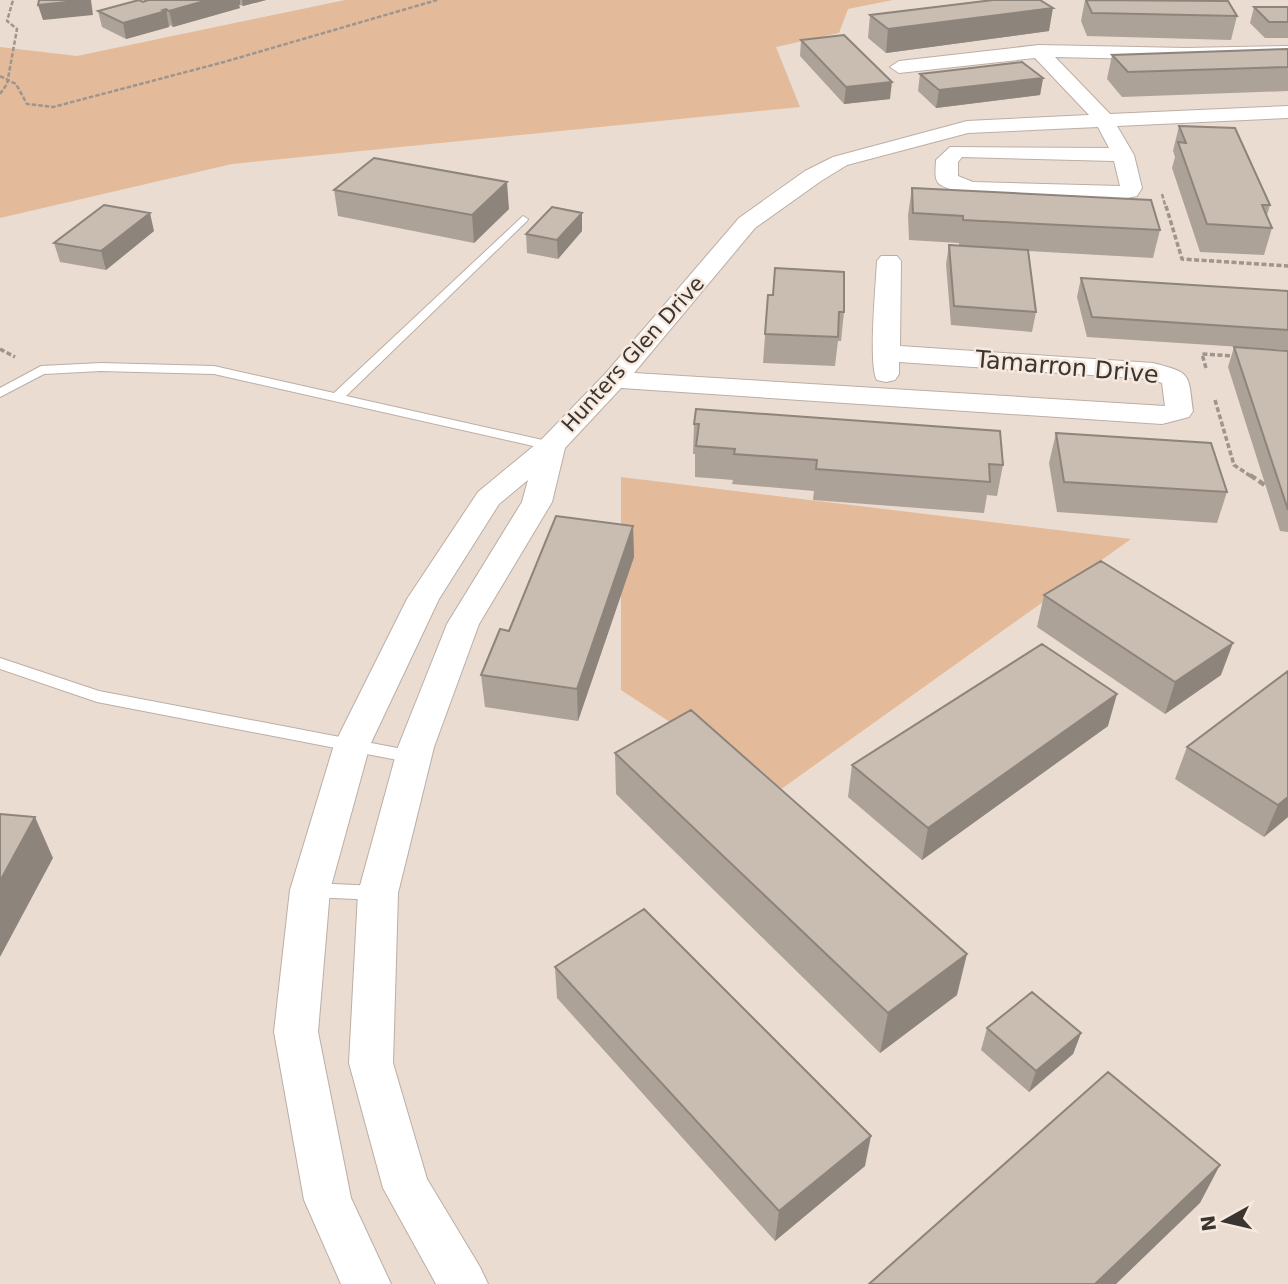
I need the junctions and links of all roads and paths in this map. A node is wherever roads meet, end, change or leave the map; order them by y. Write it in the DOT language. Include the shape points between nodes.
graph roads {
  1 [pos="13,0"];
  2 [pos="437,0"];
  3 [pos="1039,51"];
  4 [pos="1288,52"];
  5 [pos="899,67"];
  6 [pos="0,76"];
  7 [pos="8,80"];
  8 [pos="0,94"];
  9 [pos="1288,112"];
  10 [pos="1104,120"];
  11 [pos="1123,155"];
  12 [pos="1161,192"];
  13 [pos="523,219"];
  14 [pos="890,261"];
  15 [pos="1288,267"];
  16 [pos="885,353"];
  17 [pos="1239,356"];
  18 [pos="1209,379"];
  19 [pos="614,380"];
  20 [pos="1213,391"];
  21 [pos="0,393"];
  22 [pos="887,396"];
  23 [pos="338,397"];
  24 [pos="551,446"];
  25 [pos="1266,486"];
  26 [pos="0,663"];
  27 [pos="352,746"];
  28 [pos="413,757"];
  29 [pos="310,890"];
  30 [pos="379,893"];
  31 [pos="366,1284"];
  32 [pos="463,1284"];
  1 -- 7 [label="path" via="7,21 17,29"];
  2 -- 7 [label="path" via="53,107 27,104 16,84"];
  3 -- 4 [label="street"];
  3 -- 5 [label="street"];
  3 -- 10 [label="street"];
  6 -- 7 [label="path"];
  7 -- 8 [label="path"];
  9 -- 10 [label="street"];
  10 -- 11 [label="street"];
  10 -- 19 [label="street, Hunters Glen Drive" via="967,127 840,161 747,223"];
  11 -- 11 [label="street" via="1130,188 1118,193 971,187 947,180 947,160 957,151"];
  12 -- 15 [label="path" via="1182,259"];
  13 -- 23 [label="lane"];
  14 -- 16 [label="street"];
  16 -- 22 [label="street"];
  16 -- 22 [label="street, Tamarron Drive" via="1153,371 1175,378 1179,411 1162,416"];
  17 -- 18 [label="path" via="1202,354"];
  19 -- 22 [label="street, Tamarron Drive"];
  19 -- 24 [label="street, Hunters Glen Drive"];
  20 -- 25 [label="path" via="1234,464"];
  21 -- 23 [label="lane" via="41,370 101,367 214,370"];
  23 -- 24 [label="lane"];
  24 -- 27 [label="street, Hunters Glen Drive" via="488,498 423,599"];
  24 -- 28 [label="street, Hunters Glen Drive" via="537,502 463,624"];
  26 -- 27 [label="lane" via="97,696"];
  27 -- 28 [label="lane"];
  27 -- 29 [label="street, Hunters Glen Drive"];
  28 -- 30 [label="street, Hunters Glen Drive"];
  29 -- 30 [label="lane"];
  29 -- 31 [label="street, Hunters Glen Drive" via="296,1032 328,1200"];
  30 -- 32 [label="street, Hunters Glen Drive" via="371,1063 407,1188"];
}
